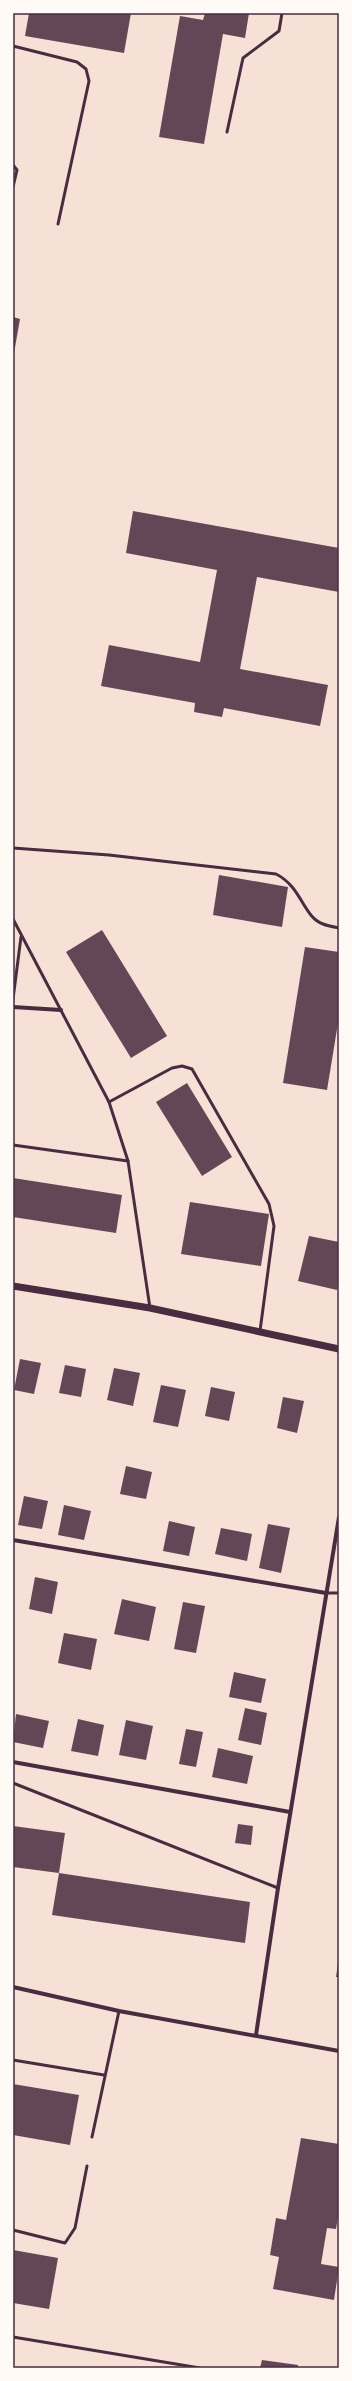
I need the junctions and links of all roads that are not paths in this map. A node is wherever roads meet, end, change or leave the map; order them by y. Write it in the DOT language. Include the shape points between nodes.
graph roads {
  1 [pos="282,13"];
  2 [pos="13,46"];
  3 [pos="227,132"];
  4 [pos="13,165"];
  5 [pos="13,187"];
  6 [pos="58,224"];
  7 [pos="13,848"];
  8 [pos="13,919"];
  9 [pos="339,928"];
  10 [pos="21,937"];
  11 [pos="13,999"];
  12 [pos="13,1006"];
  13 [pos="61,1010"];
  14 [pos="109,1102"];
  15 [pos="13,1145"];
  16 [pos="128,1161"];
  17 [pos="13,1286"];
  18 [pos="150,1308"];
  19 [pos="260,1331"];
  20 [pos="339,1349"];
  21 [pos="339,1517"];
  22 [pos="13,1540"];
  23 [pos="339,1593"];
  24 [pos="326,1594"];
  25 [pos="13,1762"];
  26 [pos="13,1783"];
  27 [pos="290,1812"];
  28 [pos="278,1888"];
  29 [pos="13,1987"];
  30 [pos="118,2011"];
  31 [pos="256,2035"];
  32 [pos="339,2051"];
  33 [pos="13,2060"];
  34 [pos="104,2075"];
  35 [pos="92,2137"];
  36 [pos="87,2166"];
  37 [pos="13,2230"];
  38 [pos="13,2337"];
  39 [pos="200,2368"];
  1 -- 3 [label="lane" via="279,31 243,58"];
  2 -- 6 [label="lane" via="77,62 86,69 89,81"];
  4 -- 5 [label="lane" via="17,170"];
  7 -- 9 [label="lane" via="109,855 276,874 288,880 295,888 313,918 322,924"];
  8 -- 10 [label="lane"];
  10 -- 11 [label="lane"];
  10 -- 13 [label="lane"];
  12 -- 13 [label="street"];
  13 -- 14 [label="lane"];
  14 -- 16 [label="lane"];
  14 -- 19 [label="lane" via="172,1068 182,1066 192,1069 269,1204 274,1226"];
  15 -- 16 [label="lane"];
  16 -- 18 [label="lane"];
  17 -- 18 [label="street"];
  18 -- 19 [label="street"];
  19 -- 20 [label="street"];
  21 -- 24 [label="street"];
  22 -- 24 [label="street"];
  23 -- 24 [label="lane"];
  24 -- 27 [label="street"];
  25 -- 27 [label="street"];
  26 -- 28 [label="lane"];
  27 -- 28 [label="street"];
  28 -- 31 [label="street"];
  29 -- 30 [label="street"];
  30 -- 31 [label="street"];
  30 -- 34 [label="lane"];
  31 -- 32 [label="street"];
  33 -- 34 [label="lane"];
  34 -- 35 [label="lane"];
  36 -- 37 [label="lane" via="75,2228 65,2243"];
  38 -- 39 [label="lane"];
}
